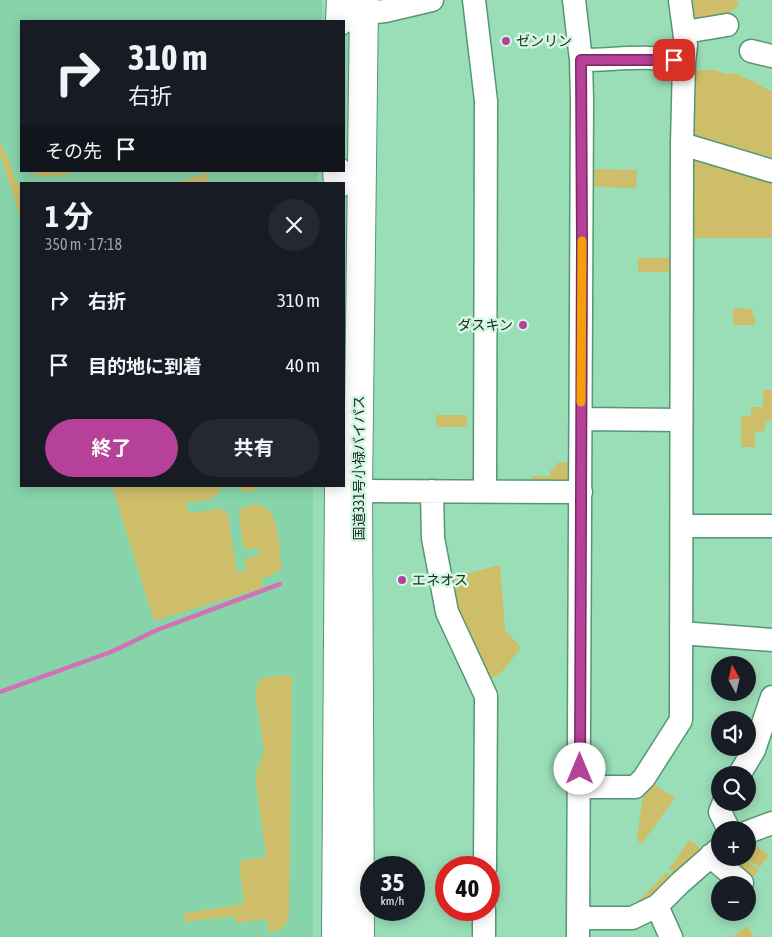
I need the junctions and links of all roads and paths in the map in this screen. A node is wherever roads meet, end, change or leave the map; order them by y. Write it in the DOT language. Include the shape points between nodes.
graph roads {
  1 [pos="432,0"];
  2 [pos="474,0"];
  3 [pos="574,0"];
  4 [pos="680,0"];
  5 [pos="350,10"];
  6 [pos="727,25"];
  7 [pos="685,32"];
  8 [pos="581,60"];
  9 [pos="684,62"];
  10 [pos="682,144"];
  11 [pos="772,171"];
  12 [pos="581,419"];
  13 [pos="681,420"];
  14 [pos="349,489"];
  15 [pos="432,491"];
  16 [pos="485,491"];
  17 [pos="581,492"];
  18 [pos="682,526"];
  19 [pos="772,526"];
  20 [pos="680,633"];
  21 [pos="772,640"];
  22 [pos="772,696"];
  23 [pos="744,766"];
  24 [pos="580,787"];
  25 [pos="772,823"];
  26 [pos="756,829"];
  27 [pos="485,856"];
  28 [pos="711,857"];
  29 [pos="721,866"];
  30 [pos="733,876"];
  31 [pos="657,906"];
  32 [pos="484,921"];
  33 [pos="578,928"];
  34 [pos="336,937"];
  35 [pos="360,937"];
  36 [pos="484,937"];
  37 [pos="671,937"];
  1 -- 5 [label="street"];
  2 -- 16 [label="street" via="486,101"];
  3 -- 8 [label="street"];
  4 -- 7 [label="street"];
  5 -- 14 [label="highway, 国道331号小禄バイパス"];
  6 -- 7 [label="street"];
  7 -- 9 [label="street"];
  8 -- 9 [label="street"];
  8 -- 12 [label="street"];
  9 -- 10 [label="street"];
  10 -- 11 [label="street"];
  10 -- 13 [label="street"];
  12 -- 13 [label="street"];
  12 -- 17 [label="street"];
  13 -- 18 [label="street"];
  14 -- 15 [label="street"];
  14 -- 34 [label="highway, 国道331号小禄バイパス"];
  14 -- 35 [label="highway, 国道331号小禄バイパス"];
  15 -- 16 [label="street"];
  15 -- 27 [label="street" via="433,538 447,612 486,696"];
  16 -- 17 [label="street"];
  17 -- 24 [label="street"];
  18 -- 19 [label="street"];
  18 -- 20 [label="street"];
  20 -- 21 [label="street"];
  20 -- 24 [label="street" via="681,720 644,778 635,787"];
  22 -- 23 [label="street" via="754,750"];
  24 -- 33 [label="street"];
  25 -- 26 [label="street"];
  28 -- 31 [label="street"];
  29 -- 30 [label="street"];
  31 -- 33 [label="street" via="632,918"];
  31 -- 37 [label="street"];
  32 -- 36 [label="street"];
}
